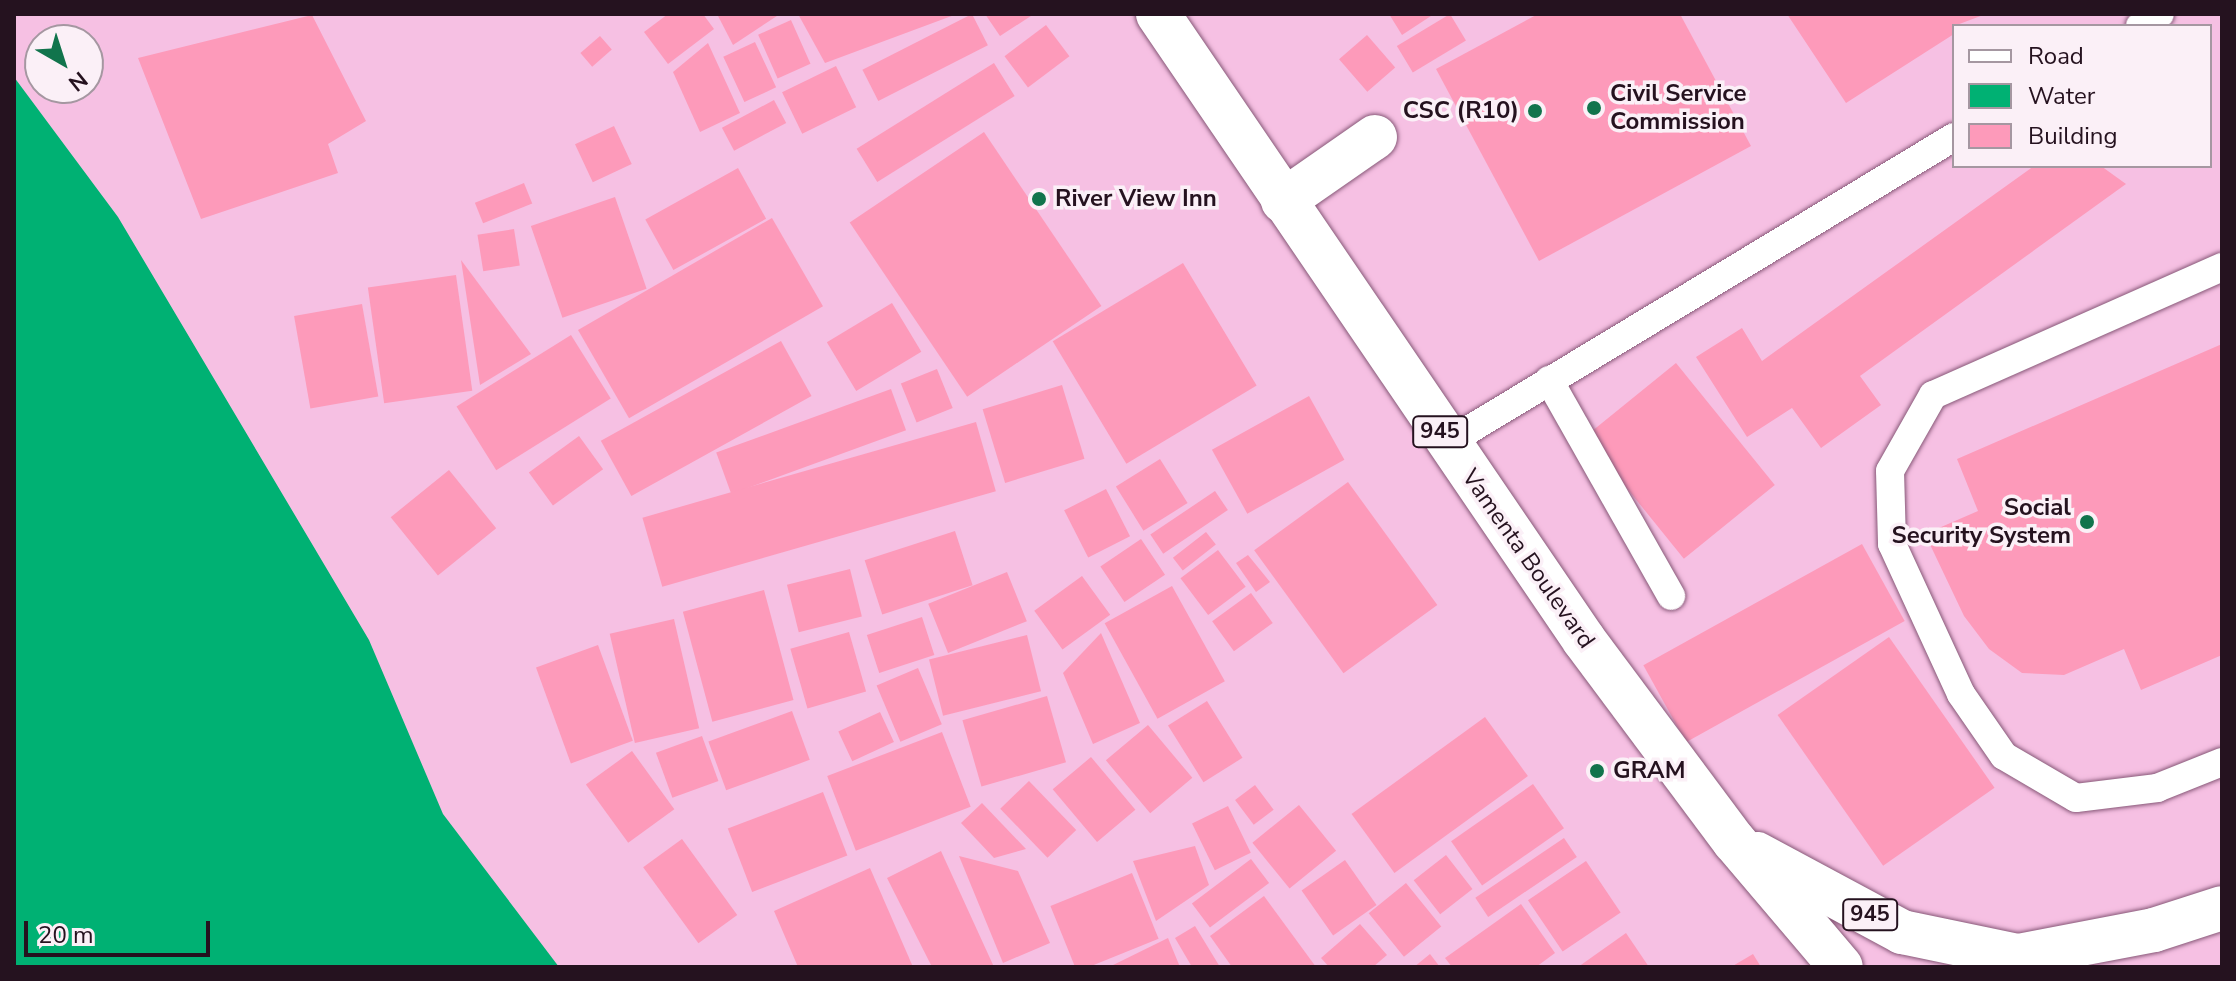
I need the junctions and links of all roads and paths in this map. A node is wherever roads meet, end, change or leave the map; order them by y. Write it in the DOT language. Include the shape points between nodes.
graph roads {
  1 [pos="1158,14"];
  2 [pos="1375,137"];
  3 [pos="1952,138"];
  4 [pos="1283,201"];
  5 [pos="2222,267"];
  6 [pos="1549,380"];
  7 [pos="1447,443"];
  8 [pos="1671,596"];
  9 [pos="2222,762"];
  10 [pos="1734,841"];
  11 [pos="2222,908"];
  12 [pos="2021,961"];
  13 [pos="1841,967"];
  1 -- 4 [label="main road, Vamenta Boulevard / 945"];
  2 -- 4 [label="main road"];
  3 -- 6 [label="lane"];
  4 -- 7 [label="main road, Vamenta Boulevard / 945"];
  5 -- 9 [label="lane" via="1933,395 1890,471 1892,544 1961,694 2004,756 2076,798 2157,788"];
  6 -- 7 [label="lane"];
  6 -- 8 [label="lane"];
  7 -- 10 [label="main road, Vamenta Boulevard / 945"];
  10 -- 12 [label="main road, Vamenta Boulevard / 945" via="1902,932"];
  10 -- 13 [label="main road"];
  11 -- 12 [label="main road, 945"];
}
